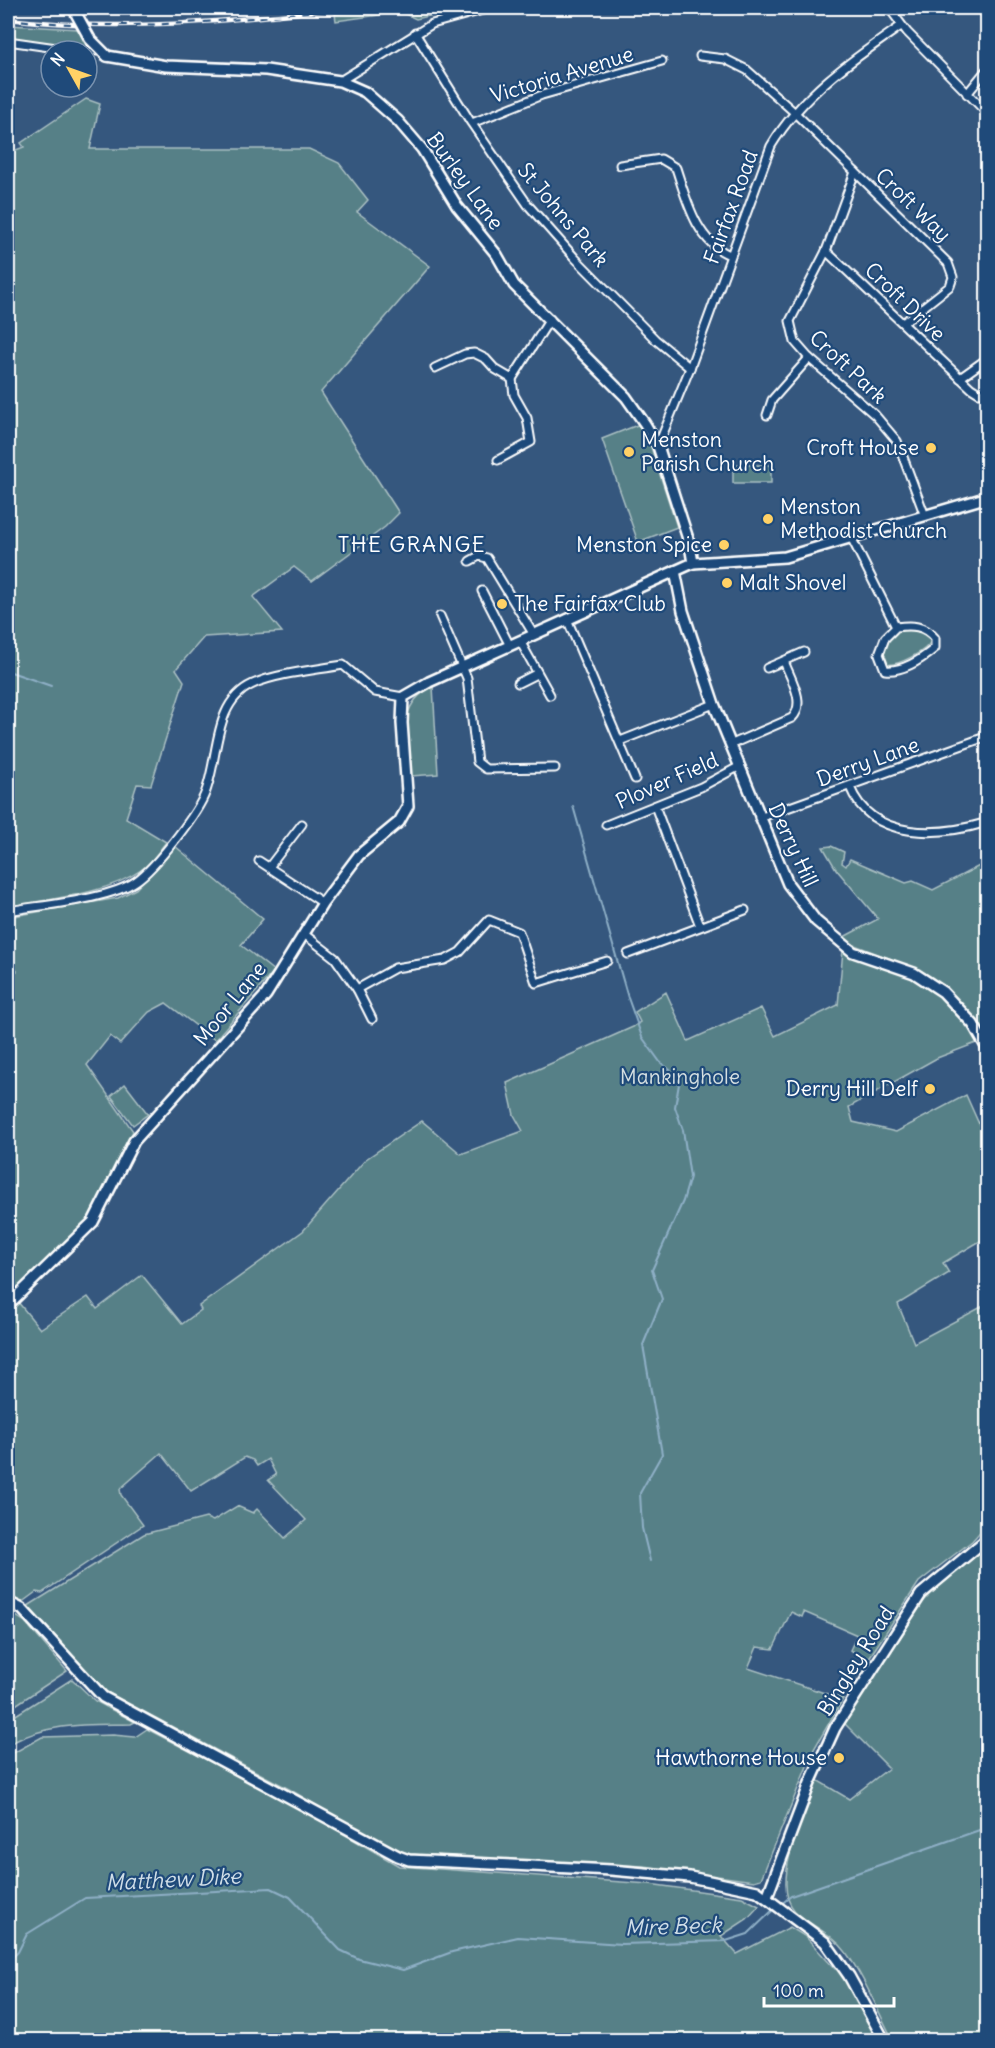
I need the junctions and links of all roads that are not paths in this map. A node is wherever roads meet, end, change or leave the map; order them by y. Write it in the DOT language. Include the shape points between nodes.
graph roads {
  1 [pos="73,8"];
  2 [pos="490,8"];
  3 [pos="889,8"];
  4 [pos="901,26"];
  5 [pos="415,33"];
  6 [pos="8,41"];
  7 [pos="39,45"];
  8 [pos="99,53"];
  9 [pos="104,54"];
  10 [pos="700,56"];
  11 [pos="662,61"];
  12 [pos="987,68"];
  13 [pos="340,81"];
  14 [pos="967,94"];
  15 [pos="794,112"];
  16 [pos="987,114"];
  17 [pos="471,123"];
  18 [pos="620,165"];
  19 [pos="855,172"];
  20 [pos="826,251"];
  21 [pos="730,255"];
  22 [pos="550,319"];
  23 [pos="903,323"];
  24 [pos="809,358"];
  25 [pos="987,358"];
  26 [pos="435,368"];
  27 [pos="690,368"];
  28 [pos="960,378"];
  29 [pos="512,379"];
  30 [pos="987,392"];
  31 [pos="767,415"];
  32 [pos="658,446"];
  33 [pos="498,460"];
  34 [pos="987,497"];
  35 [pos="925,516"];
  36 [pos="852,539"];
  37 [pos="470,561"];
  38 [pos="693,563"];
  39 [pos="675,571"];
  40 [pos="482,591"];
  41 [pos="440,616"];
  42 [pos="567,619"];
  43 [pos="896,627"];
  44 [pos="534,634"];
  45 [pos="515,644"];
  46 [pos="804,652"];
  47 [pos="784,661"];
  48 [pos="463,667"];
  49 [pos="767,668"];
  50 [pos="536,674"];
  51 [pos="518,683"];
  52 [pos="550,695"];
  53 [pos="403,697"];
  54 [pos="714,704"];
  55 [pos="987,736"];
  56 [pos="620,741"];
  57 [pos="732,744"];
  58 [pos="740,766"];
  59 [pos="555,768"];
  60 [pos="635,779"];
  61 [pos="850,787"];
  62 [pos="655,806"];
  63 [pos="759,818"];
  64 [pos="987,822"];
  65 [pos="302,824"];
  66 [pos="606,825"];
  67 [pos="259,861"];
  68 [pos="268,867"];
  69 [pos="324,903"];
  70 [pos="745,910"];
  71 [pos="8,911"];
  72 [pos="700,926"];
  73 [pos="304,934"];
  74 [pos="628,954"];
  75 [pos="607,961"];
  76 [pos="357,989"];
  77 [pos="372,1018"];
  78 [pos="987,1050"];
  79 [pos="8,1305"];
  80 [pos="987,1538"];
  81 [pos="8,1602"];
  82 [pos="767,1897"];
  83 [pos="884,2040"];
  1 -- 9 [label="street, bridge" via="90,39"];
  2 -- 5 [label="street" via="432,24"];
  3 -- 4 [label="street"];
  4 -- 14 [label="street"];
  4 -- 15 [label="street, Fairfax Road" via="815,90"];
  5 -- 13 [label="street"];
  5 -- 17 [label="street, St Johns Park"];
  6 -- 7 [label="street"];
  8 -- 9 [label="street"];
  9 -- 13 [label="street, Burley Lane" via="166,66 266,70"];
  10 -- 15 [label="street, Croft Way" via="725,58 747,70"];
  11 -- 17 [label="street, Victoria Avenue" via="530,98"];
  12 -- 14 [label="street"];
  13 -- 22 [label="street, Burley Lane" via="365,92 398,121 422,149 457,206 497,255 514,285"];
  14 -- 16 [label="street"];
  15 -- 19 [label="street, Croft Way"];
  15 -- 21 [label="street, Fairfax Road" via="771,146"];
  17 -- 27 [label="street, St Johns Park" via="507,178 554,235 657,340"];
  18 -- 21 [label="street" via="661,159 676,168 698,226 721,251"];
  19 -- 20 [label="street, Croft Park"];
  19 -- 23 [label="street, Croft Way" via="953,270 950,286"];
  20 -- 23 [label="street, Croft Drive"];
  20 -- 24 [label="street, Croft Park" via="790,321 795,342"];
  21 -- 27 [label="street, Fairfax Road"];
  22 -- 29 [label="street"];
  22 -- 32 [label="street, Burley Lane" via="626,397"];
  23 -- 28 [label="street, Croft Drive"];
  24 -- 31 [label="street" via="772,400"];
  24 -- 35 [label="street, Croft Park" via="875,415 897,441"];
  25 -- 28 [label="street"];
  26 -- 29 [label="street" via="474,353"];
  27 -- 32 [label="street, Fairfax Road"];
  28 -- 30 [label="street, Croft Drive" via="979,393"];
  29 -- 33 [label="street" via="531,439 527,446"];
  32 -- 38 [label="street, Burley Lane"];
  34 -- 35 [label="street"];
  35 -- 36 [label="street"];
  36 -- 38 [label="street" via="785,557"];
  36 -- 43 [label="street"];
  37 -- 44 [label="street" via="479,556 487,558"];
  38 -- 39 [label="street"];
  39 -- 42 [label="street"];
  39 -- 54 [label="street, Derry Hill" via="683,611"];
  40 -- 45 [label="street"];
  41 -- 48 [label="street"];
  42 -- 44 [label="street"];
  42 -- 56 [label="street"];
  43 -- 43 [label="street" via="885,638 879,654 885,670 894,671 935,648 935,638 929,631 908,625"];
  44 -- 45 [label="street"];
  45 -- 48 [label="street"];
  45 -- 50 [label="street"];
  46 -- 47 [label="street"];
  47 -- 49 [label="street"];
  47 -- 57 [label="street" via="800,702 798,711"];
  48 -- 53 [label="street"];
  48 -- 59 [label="street" via="477,762 486,769"];
  50 -- 51 [label="street"];
  50 -- 52 [label="street" via="541,676"];
  53 -- 69 [label="street, Moor Lane" via="408,806 399,822 359,855"];
  53 -- 71 [label="street" via="375,692 343,665 253,684 225,710 207,786 196,810 148,870 136,881 114,891"];
  54 -- 56 [label="street"];
  54 -- 57 [label="street, Derry Hill"];
  55 -- 61 [label="street, Derry Lane"];
  56 -- 60 [label="street"];
  57 -- 58 [label="street, Derry Hill"];
  58 -- 62 [label="street, Plover Field"];
  58 -- 63 [label="street, Derry Hill"];
  61 -- 63 [label="street, Derry Lane"];
  61 -- 64 [label="street" via="871,814 908,830 936,833"];
  62 -- 66 [label="street, Plover Field"];
  62 -- 72 [label="street"];
  63 -- 78 [label="street, Derry Hill" via="788,884 816,921 853,952 914,973 943,992 973,1024"];
  65 -- 68 [label="street"];
  67 -- 68 [label="street"];
  68 -- 69 [label="street"];
  69 -- 73 [label="street, Moor Lane"];
  70 -- 72 [label="street"];
  72 -- 74 [label="street"];
  73 -- 76 [label="street" via="335,958"];
  73 -- 79 [label="street, Moor Lane" via="266,994 134,1141 93,1222"];
  75 -- 76 [label="street" via="536,983 519,932 489,920 460,952 445,960 395,969"];
  76 -- 77 [label="street"];
  80 -- 82 [label="street, Bingley Road" via="921,1594 835,1728"];
  81 -- 82 [label="street" via="22,1609 103,1697 398,1856 409,1860 690,1877 742,1887"];
  82 -- 83 [label="street" via="830,1949"];
}
